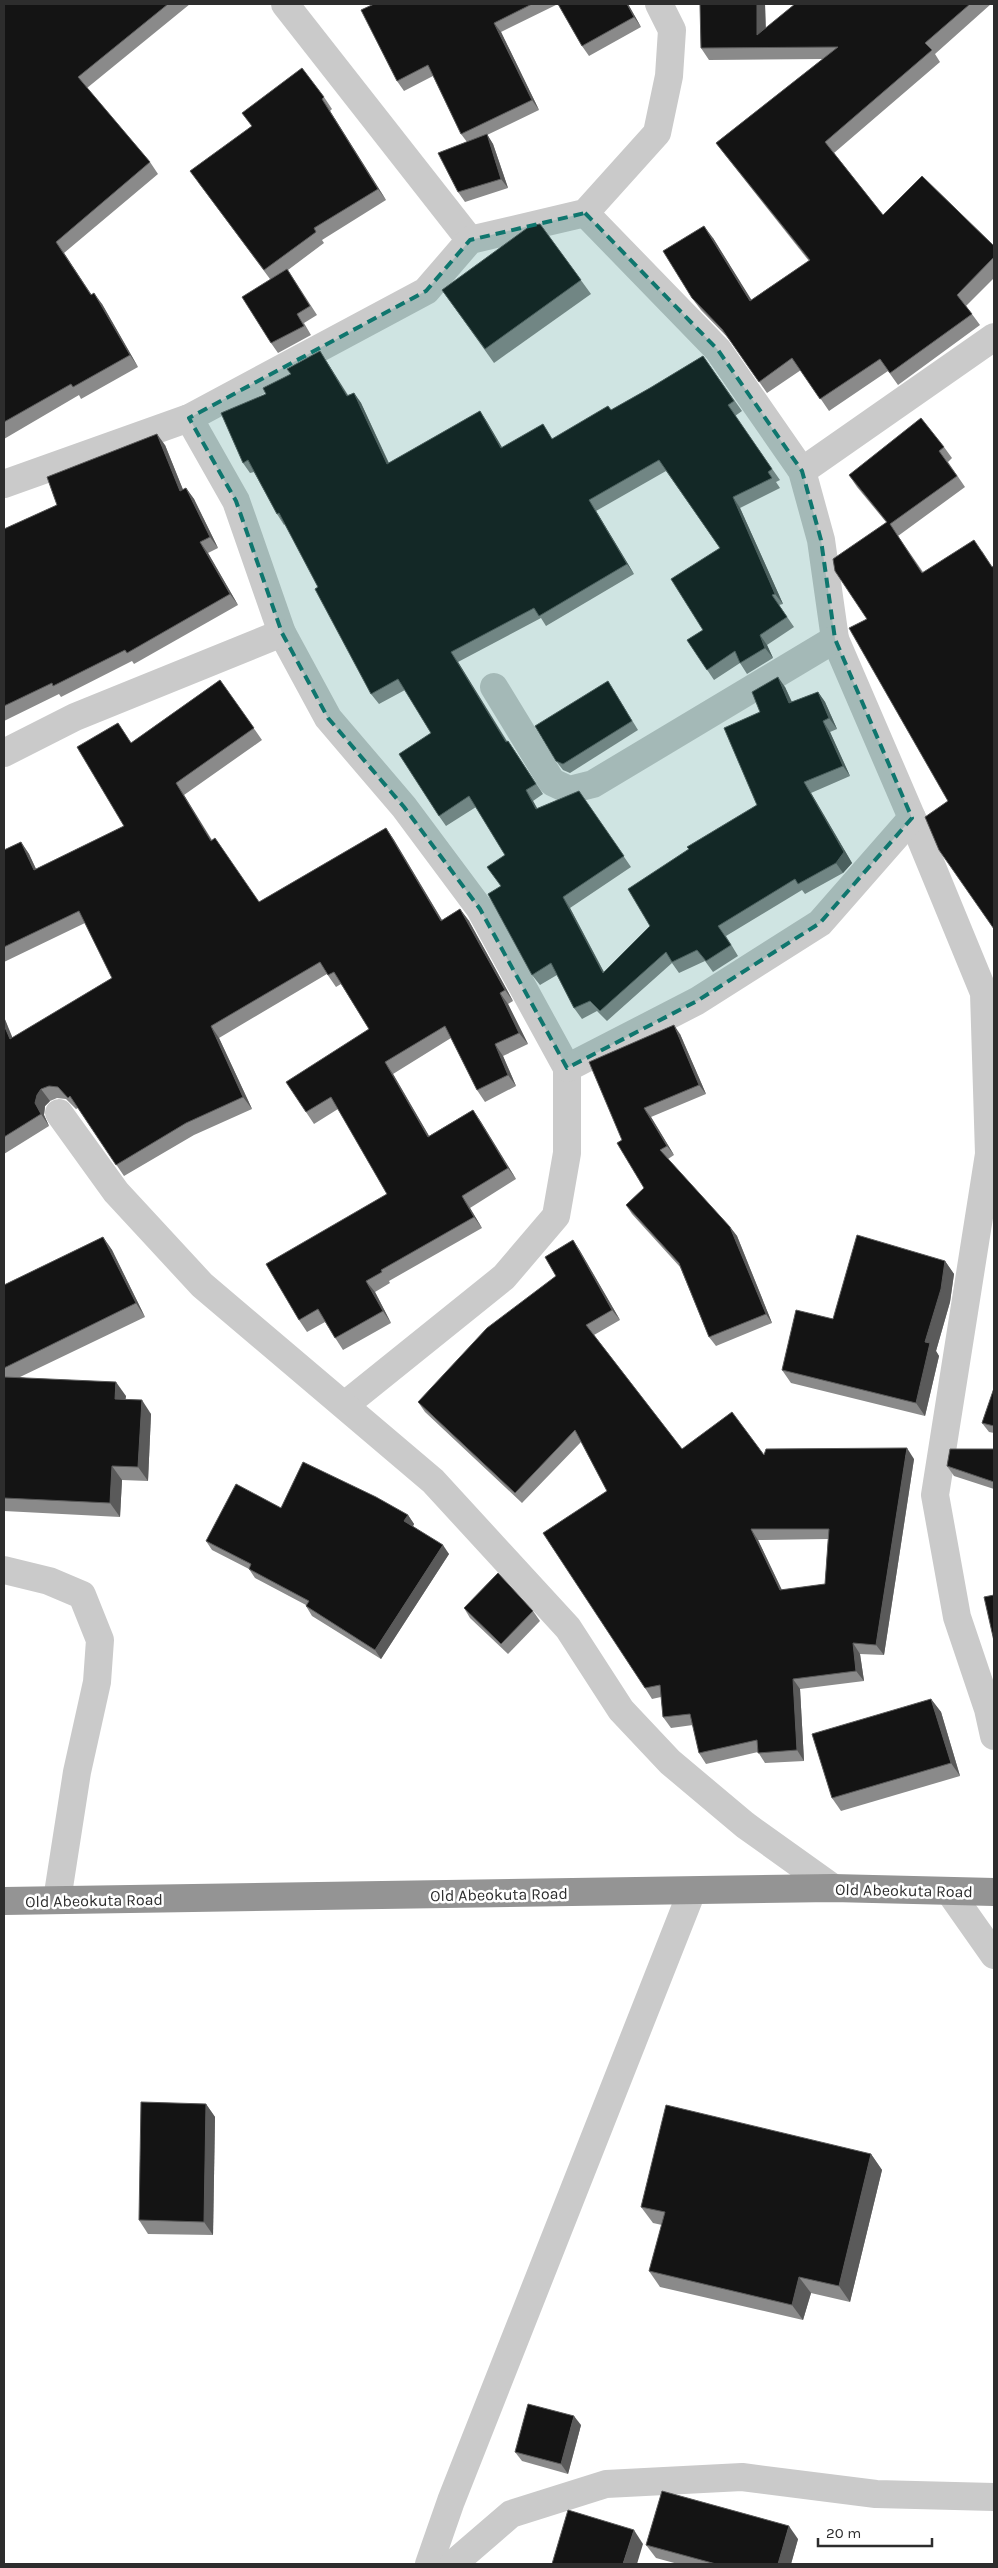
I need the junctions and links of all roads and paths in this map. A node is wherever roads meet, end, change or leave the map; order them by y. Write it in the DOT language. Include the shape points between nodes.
graph roads {
  1 [pos="285,4"];
  2 [pos="659,4"];
  3 [pos="585,213"];
  4 [pos="470,240"];
  5 [pos="994,336"];
  6 [pos="189,418"];
  7 [pos="802,471"];
  8 [pos="4,484"];
  9 [pos="282,632"];
  10 [pos="835,639"];
  11 [pos="494,688"];
  12 [pos="4,753"];
  13 [pos="912,818"];
  14 [pos="567,1068"];
  15 [pos="59,1113"];
  16 [pos="345,1405"];
  17 [pos="4,1570"];
  18 [pos="994,1736"];
  19 [pos="833,1888"];
  20 [pos="692,1891"];
  21 [pos="949,1891"];
  22 [pos="994,1892"];
  23 [pos="57,1900"];
  24 [pos="4,1901"];
  25 [pos="994,1955"];
  26 [pos="994,2497"];
  27 [pos="429,2564"];
  28 [pos="453,2564"];
  1 -- 4 [label="street"];
  2 -- 3 [label="street" via="672,30 669,76 657,134"];
  3 -- 4 [label="street"];
  3 -- 7 [label="street" via="718,350"];
  4 -- 6 [label="street" via="426,291"];
  5 -- 7 [label="street"];
  6 -- 8 [label="street"];
  6 -- 9 [label="street" via="236,501"];
  7 -- 10 [label="street" via="821,540"];
  9 -- 12 [label="street" via="75,717"];
  9 -- 14 [label="street" via="328,718 404,807 480,909"];
  10 -- 11 [label="street" via="593,784 569,790 552,782"];
  10 -- 13 [label="street"];
  13 -- 14 [label="street" via="820,923 697,1001"];
  13 -- 18 [label="street" via="984,993 989,1154 934,1495 956,1617"];
  14 -- 16 [label="street" via="568,1152 556,1216 504,1277"];
  15 -- 16 [label="street" via="116,1192 202,1285"];
  16 -- 19 [label="street" via="433,1481 561,1621 621,1710 670,1762 744,1825"];
  17 -- 23 [label="street" via="49,1581 82,1595 100,1640 97,1682 77,1772"];
  19 -- 20 [label="highway, Old Abeokuta Road"];
  19 -- 21 [label="highway, Old Abeokuta Road"];
  20 -- 23 [label="highway, Old Abeokuta Road"];
  20 -- 27 [label="street"];
  21 -- 22 [label="highway, Old Abeokuta Road"];
  21 -- 25 [label="street"];
  23 -- 24 [label="highway, Old Abeokuta Road"];
  26 -- 28 [label="street" via="876,2494 742,2477 606,2484 511,2514"];
}
